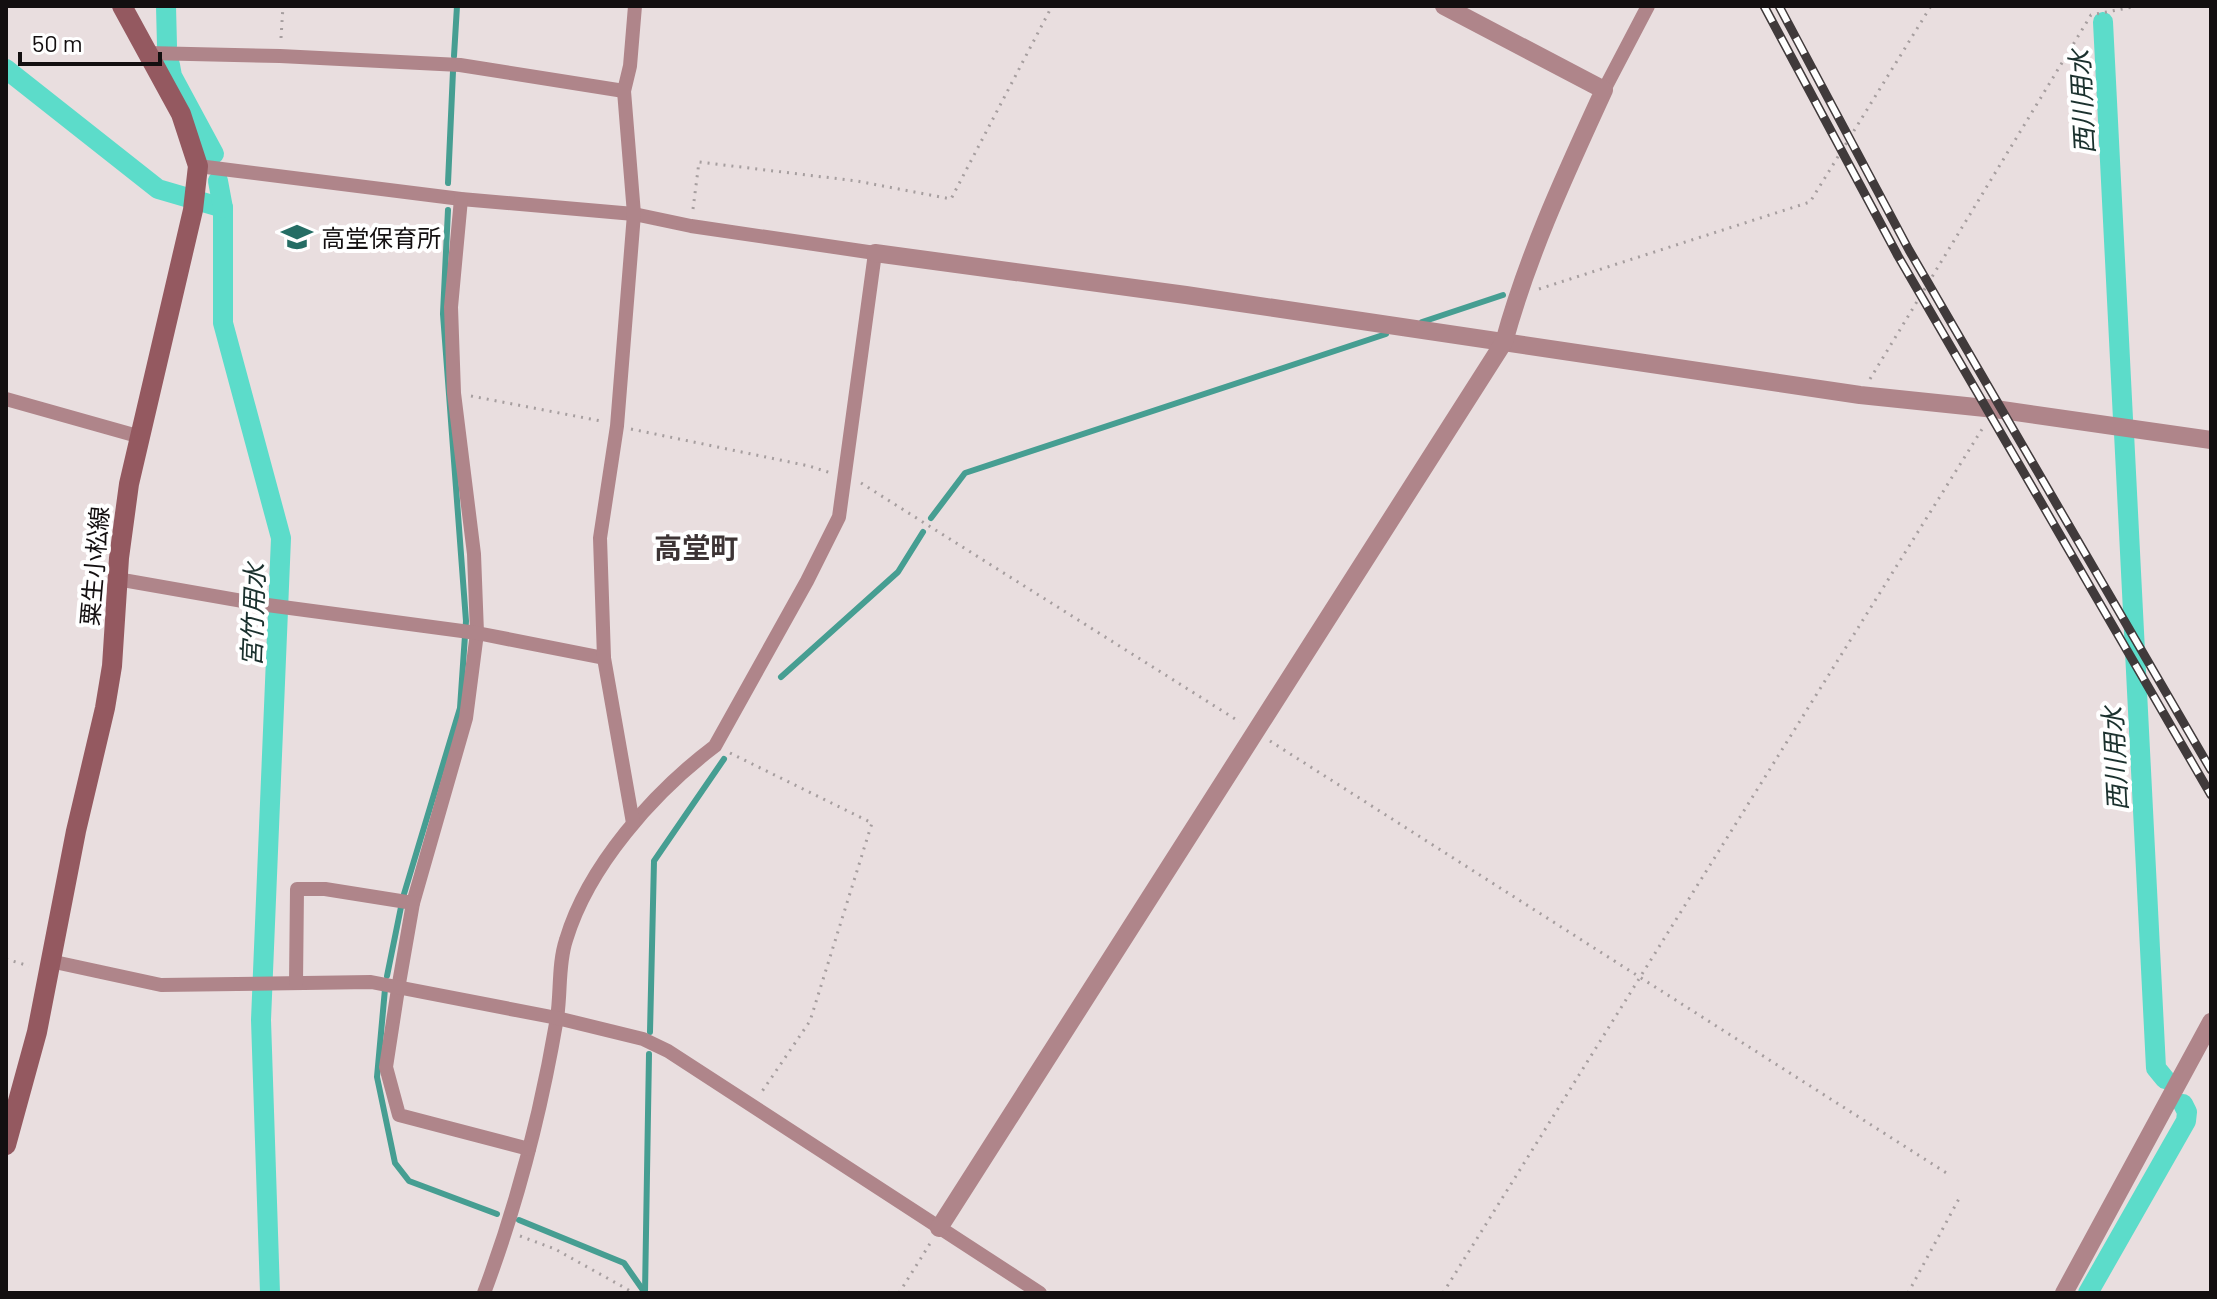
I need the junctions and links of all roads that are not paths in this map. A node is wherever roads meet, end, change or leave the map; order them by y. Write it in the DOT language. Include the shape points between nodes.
graph roads {
  1 [pos="122,6"];
  2 [pos="635,6"];
  3 [pos="1444,6"];
  4 [pos="1648,6"];
  5 [pos="147,53"];
  6 [pos="1604,90"];
  7 [pos="624,91"];
  8 [pos="197,173"];
  9 [pos="461,199"];
  10 [pos="634,214"];
  11 [pos="875,253"];
  12 [pos="1504,342"];
  13 [pos="6,399"];
  14 [pos="141,437"];
  15 [pos="2211,440"];
  16 [pos="117,579"];
  17 [pos="474,633"];
  18 [pos="604,658"];
  19 [pos="633,823"];
  20 [pos="413,903"];
  21 [pos="50,966"];
  22 [pos="288,983"];
  23 [pos="398,989"];
  24 [pos="557,1018"];
  25 [pos="2211,1022"];
  26 [pos="6,1145"];
  27 [pos="529,1149"];
  28 [pos="939,1228"];
  29 [pos="484,1293"];
  30 [pos="1040,1293"];
  31 [pos="2064,1293"];
  1 -- 5 [label="main road, 粟生小松線"];
  2 -- 7 [label="street"];
  3 -- 6 [label="street"];
  4 -- 6 [label="street"];
  5 -- 7 [label="street" via="460,65"];
  5 -- 8 [label="main road, 粟生小松線" via="181,114"];
  6 -- 12 [label="street" via="1540,231"];
  7 -- 10 [label="street"];
  8 -- 9 [label="street"];
  8 -- 14 [label="main road, 粟生小松線"];
  9 -- 10 [label="street"];
  9 -- 17 [label="street" via="451,307 454,393 474,554"];
  10 -- 11 [label="street"];
  10 -- 18 [label="street" via="617,426 600,538"];
  11 -- 12 [label="street"];
  11 -- 19 [label="street" via="839,517 715,746"];
  12 -- 15 [label="street"];
  12 -- 28 [label="street"];
  13 -- 14 [label="street"];
  14 -- 16 [label="main road, 粟生小松線" via="122,519"];
  16 -- 17 [label="street"];
  16 -- 21 [label="main road, 粟生小松線" via="105,708"];
  17 -- 18 [label="street"];
  17 -- 20 [label="street" via="466,718"];
  18 -- 19 [label="street"];
  19 -- 24 [label="street" via="586,891 565,942"];
  20 -- 22 [label="street" via="297,889"];
  20 -- 23 [label="street"];
  21 -- 22 [label="street" via="161,985"];
  21 -- 26 [label="main road, 粟生小松線"];
  22 -- 23 [label="street" via="371,982"];
  23 -- 24 [label="street"];
  23 -- 27 [label="street" via="386,1067 399,1115"];
  24 -- 27 [label="street"];
  24 -- 28 [label="street" via="643,1039 668,1051"];
  25 -- 31 [label="street"];
  27 -- 29 [label="street"];
  28 -- 30 [label="street"];
}
